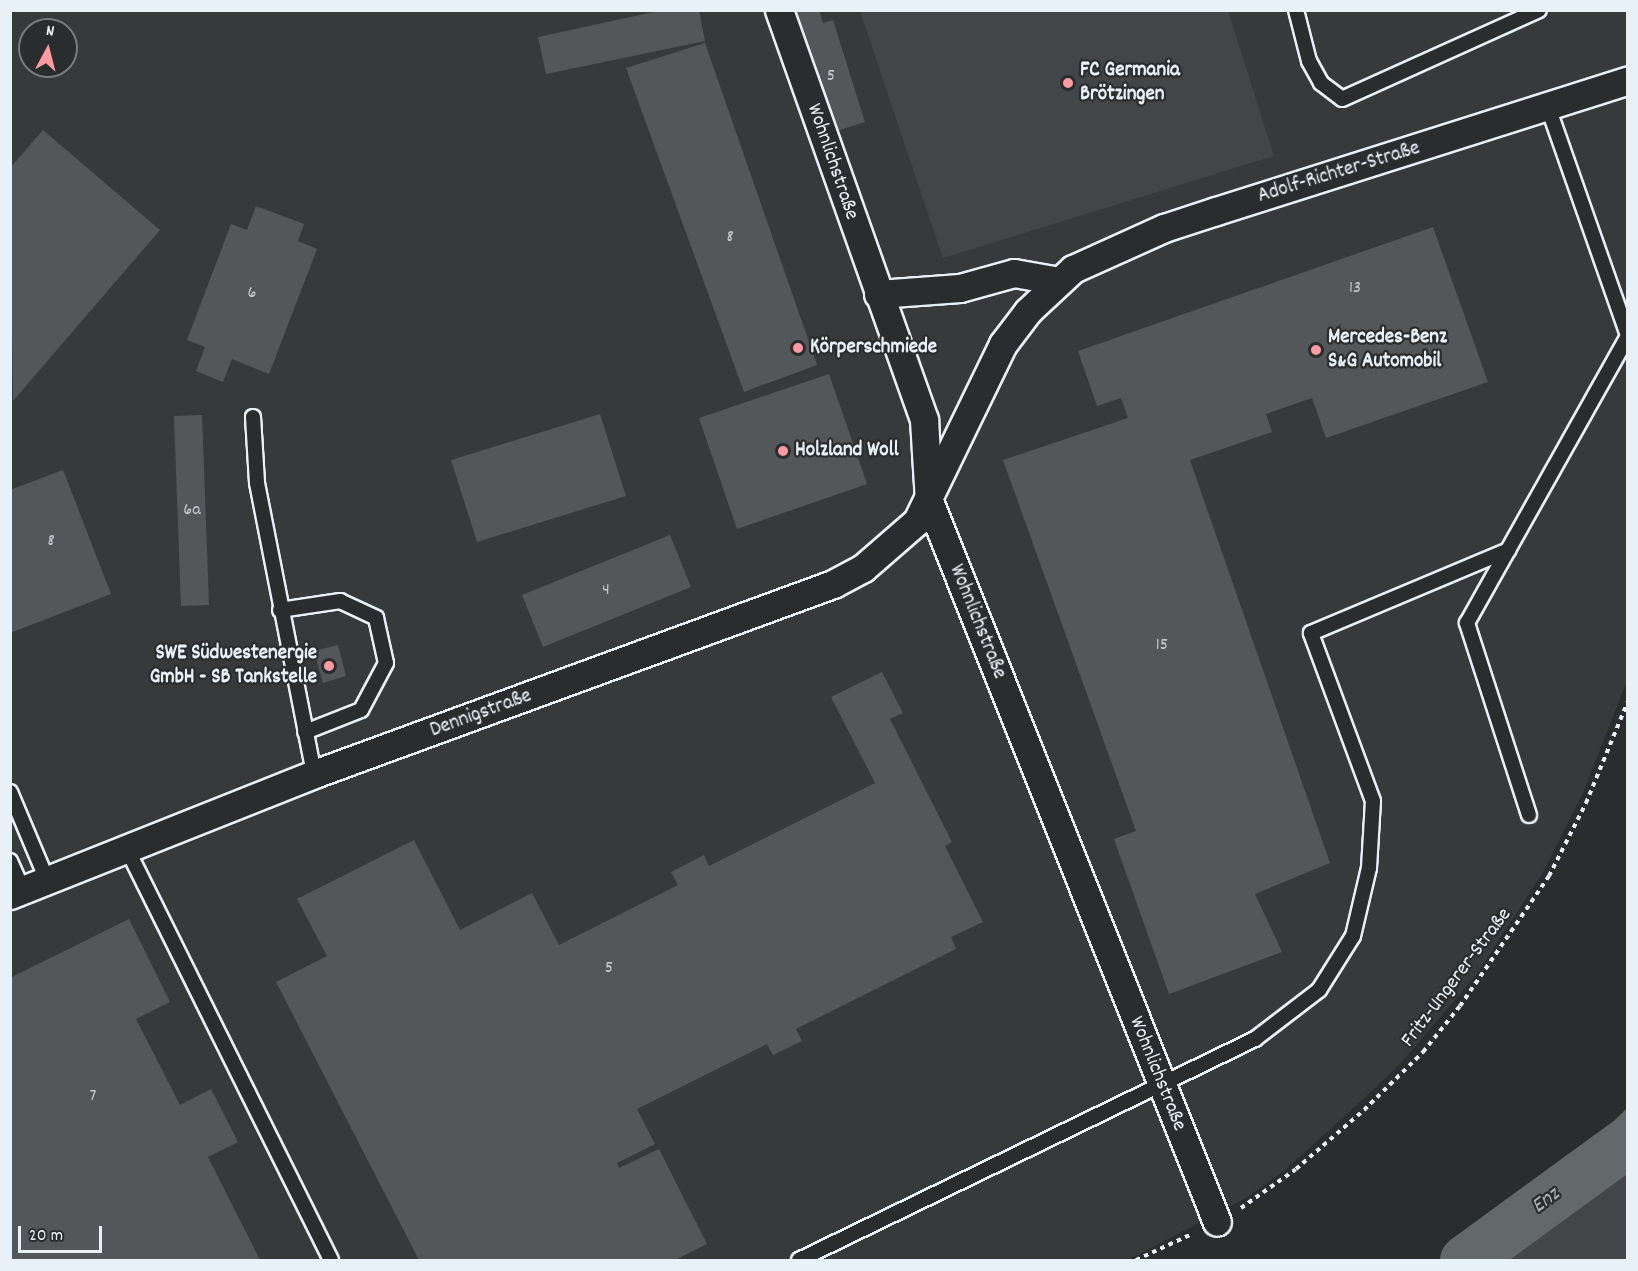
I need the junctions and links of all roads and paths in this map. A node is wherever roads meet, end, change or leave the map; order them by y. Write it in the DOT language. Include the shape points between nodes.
graph roads {
  1 [pos="779,10"];
  2 [pos="1296,10"];
  3 [pos="1539,10"];
  4 [pos="1628,80"];
  5 [pos="1548,107"];
  6 [pos="1059,281"];
  7 [pos="878,294"];
  8 [pos="1628,335"];
  9 [pos="254,417"];
  10 [pos="928,501"];
  11 [pos="1508,550"];
  12 [pos="280,610"];
  13 [pos="1628,701"];
  14 [pos="305,732"];
  15 [pos="314,774"];
  16 [pos="10,792"];
  17 [pos="1529,815"];
  18 [pos="126,847"];
  19 [pos="10,861"];
  20 [pos="27,888"];
  21 [pos="1161,1084"];
  22 [pos="1217,1222"];
  23 [pos="331,1260"];
  24 [pos="799,1260"];
  25 [pos="1136,1260"];
  1 -- 7 [label="street, Wohnlichstraße"];
  2 -- 3 [label="lane" via="1309,61 1321,83 1342,99"];
  4 -- 5 [label="street, Adolf-Richter-Straße"];
  5 -- 6 [label="street, Adolf-Richter-Straße" via="1164,228 1073,269"];
  5 -- 8 [label="lane"];
  6 -- 7 [label="street" via="1014,273 960,288"];
  6 -- 10 [label="street, Adolf-Richter-Straße" via="1028,311 1003,344"];
  7 -- 10 [label="street, Wohnlichstraße" via="924,420"];
  8 -- 11 [label="lane"];
  9 -- 12 [label="lane" via="257,483"];
  10 -- 15 [label="street, Dennigstraße" via="917,521 899,538 863,568 833,584"];
  10 -- 21 [label="street, Wohnlichstraße"];
  11 -- 17 [label="lane" via="1467,623"];
  11 -- 21 [label="lane" via="1311,633 1373,801 1370,867 1353,936 1319,990 1255,1039"];
  12 -- 14 [label="lane"];
  12 -- 14 [label="lane" via="340,601 376,618 386,663 361,710"];
  13 -- 22 [label="path, Fritz-Ungerer-Straße" via="1586,803 1549,876 1439,1033 1332,1139 1269,1190"];
  14 -- 15 [label="lane"];
  15 -- 18 [label="street, Dennigstraße"];
  16 -- 20 [label="lane"];
  18 -- 20 [label="street, Dennigstraße"];
  18 -- 23 [label="lane"];
  19 -- 20 [label="lane"];
  21 -- 22 [label="street, Wohnlichstraße"];
  21 -- 24 [label="lane"];
  22 -- 25 [label="path, Fritz-Ungerer-Straße"];
}
